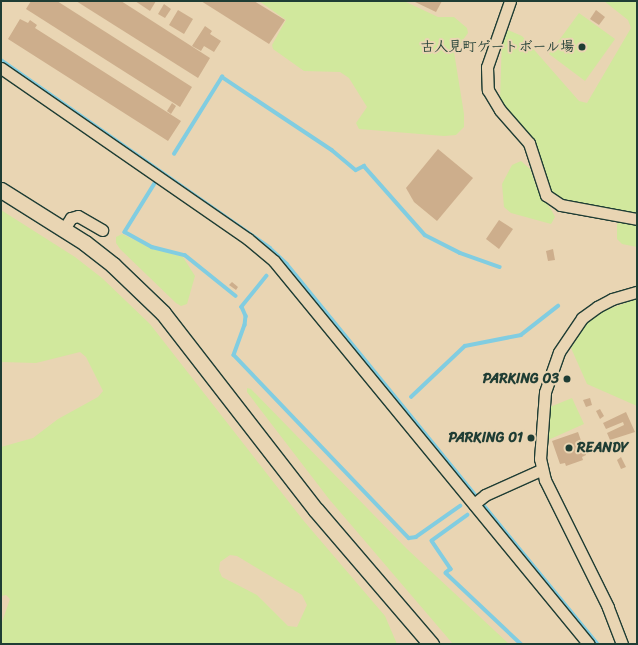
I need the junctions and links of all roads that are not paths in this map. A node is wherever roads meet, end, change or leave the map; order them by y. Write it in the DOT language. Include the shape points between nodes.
graph roads {
  1 [pos="510,1"];
  2 [pos="1,68"];
  3 [pos="1,190"];
  4 [pos="637,219"];
  5 [pos="64,229"];
  6 [pos="102,230"];
  7 [pos="637,292"];
  8 [pos="541,470"];
  9 [pos="474,504"];
  10 [pos="431,644"];
  11 [pos="589,644"];
  12 [pos="622,644"];
  1 -- 4 [label="street" via="487,67 488,90 500,110 529,143 546,195 561,205"];
  2 -- 9 [label="street" via="248,239 274,261"];
  3 -- 5 [label="street"];
  5 -- 6 [label="street" via="71,218 78,216"];
  5 -- 10 [label="street" via="113,265 162,313 316,510"];
  7 -- 8 [label="street" via="597,306 582,318 559,352 545,392"];
  8 -- 9 [label="street" via="485,495"];
  8 -- 12 [label="street" via="608,606"];
  9 -- 11 [label="street"];
}
